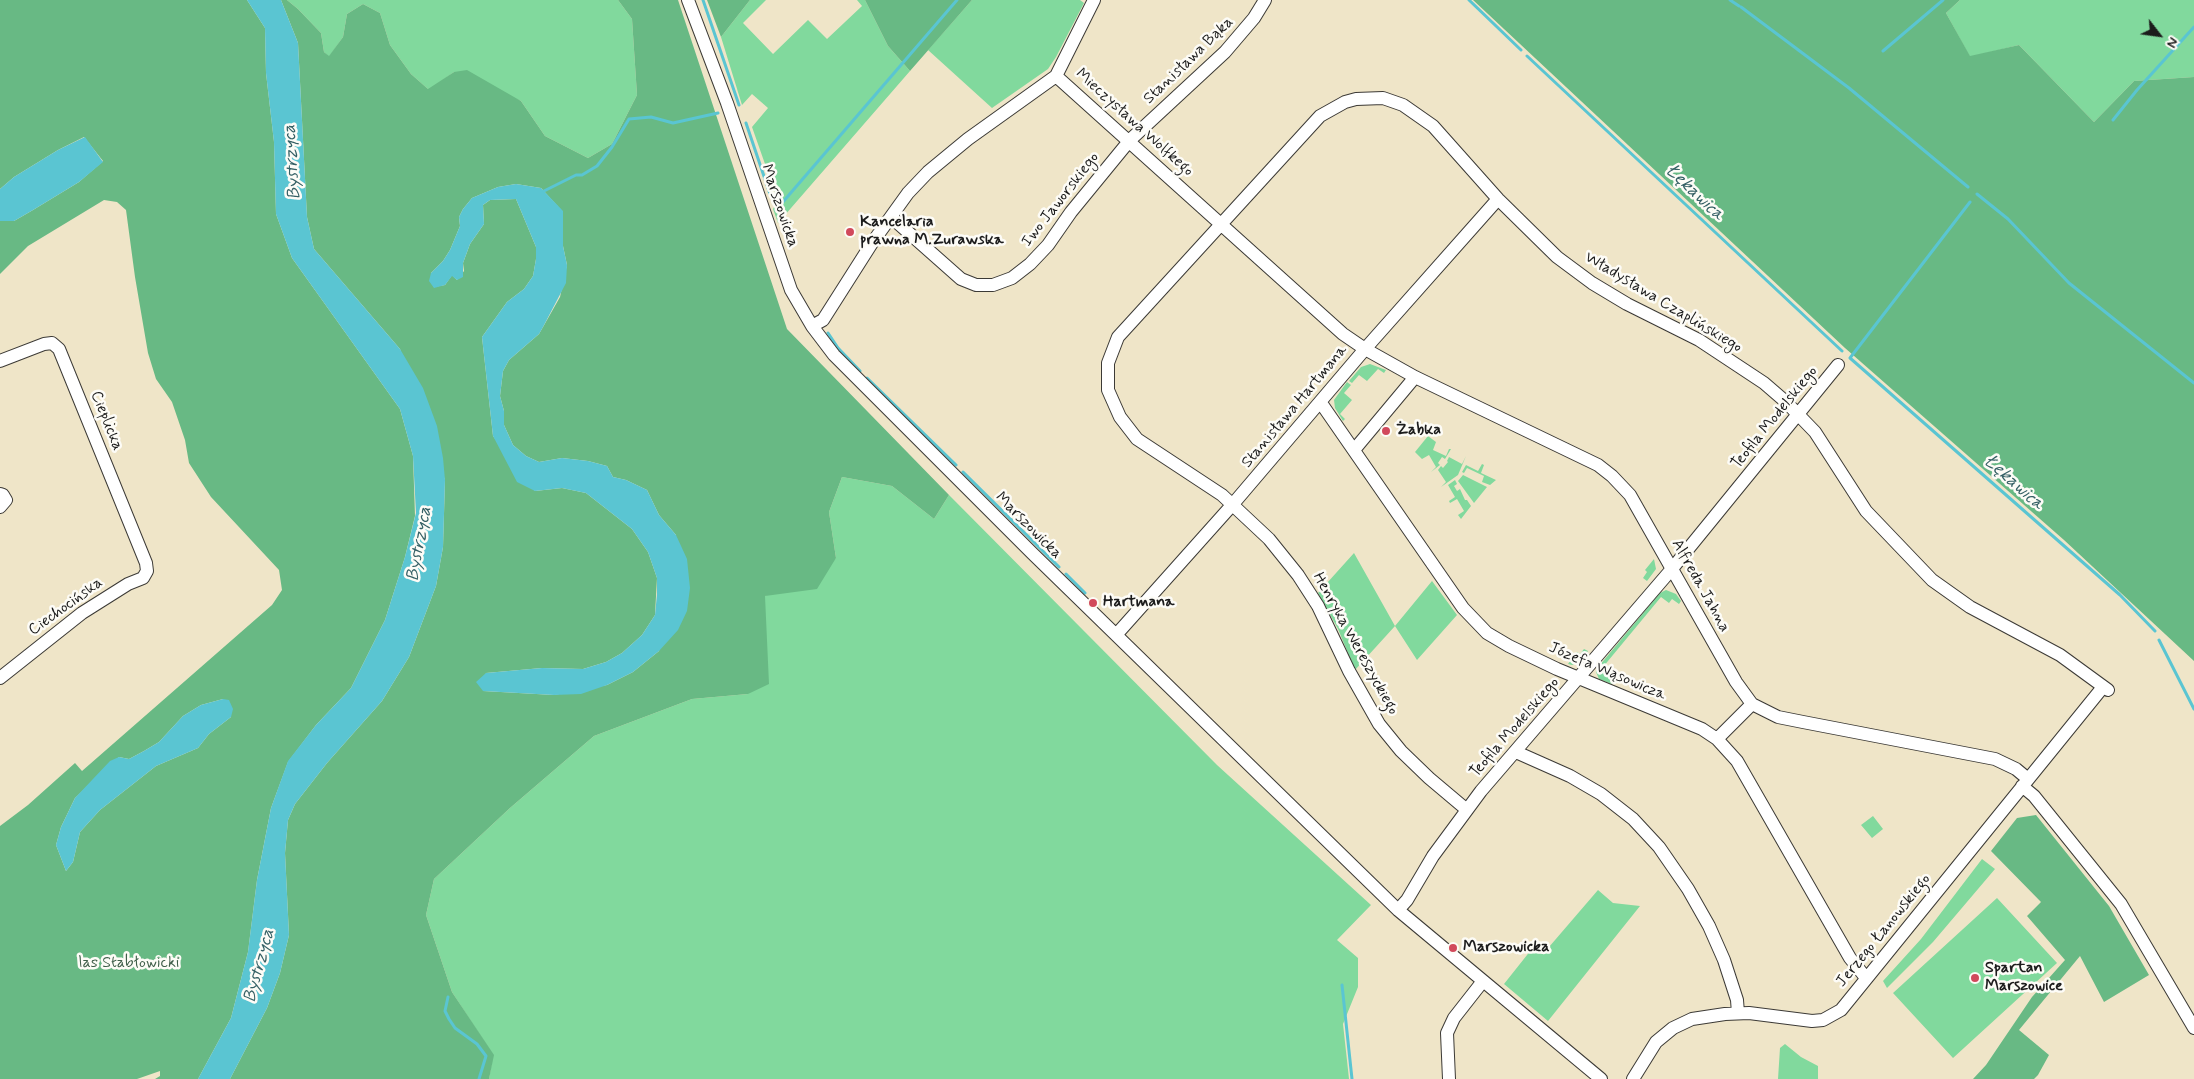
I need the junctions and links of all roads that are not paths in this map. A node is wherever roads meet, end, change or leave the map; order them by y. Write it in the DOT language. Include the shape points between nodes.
graph roads {
  1 [pos="688,0"];
  2 [pos="1094,0"];
  3 [pos="1266,0"];
  4 [pos="1056,76"];
  5 [pos="1130,140"];
  6 [pos="1498,199"];
  7 [pos="891,217"];
  8 [pos="1222,225"];
  9 [pos="812,326"];
  10 [pos="1366,349"];
  11 [pos="0,361"];
  12 [pos="1838,365"];
  13 [pos="1415,377"];
  14 [pos="1321,403"];
  15 [pos="1799,415"];
  16 [pos="1354,450"];
  17 [pos="0,494"];
  18 [pos="1233,504"];
  19 [pos="0,507"];
  20 [pos="146,564"];
  21 [pos="1671,570"];
  22 [pos="1116,635"];
  23 [pos="1579,677"];
  24 [pos="0,678"];
  25 [pos="2106,688"];
  26 [pos="1752,704"];
  27 [pos="1717,739"];
  28 [pos="1516,752"];
  29 [pos="2025,782"];
  30 [pos="1467,810"];
  31 [pos="1398,910"];
  32 [pos="1866,978"];
  33 [pos="1483,982"];
  34 [pos="1738,1013"];
  35 [pos="2194,1028"];
  36 [pos="1449,1079"];
  37 [pos="1601,1079"];
  38 [pos="1633,1079"];
  1 -- 9 [label="street, Marszowicka" via="791,290"];
  2 -- 4 [label="street"];
  3 -- 5 [label="street, Stanisława Bąka" via="1225,52"];
  4 -- 5 [label="street, Mieczysława Wolfkego"];
  4 -- 7 [label="street, Mieczysława Wolfkego" via="928,172"];
  5 -- 7 [label="street, Iwo Jaworskiego" via="1048,245 1012,278 993,285 976,285 961,279"];
  5 -- 8 [label="street, Mieczysława Wolfkego"];
  6 -- 8 [label="street, Władysława Czaplińskiego" via="1433,126 1403,106 1383,98 1363,97 1345,102 1320,116"];
  6 -- 10 [label="street, Stanisława Hartmana"];
  6 -- 15 [label="street, Władysława Czaplińskiego" via="1557,257 1627,304 1699,340 1764,383"];
  7 -- 9 [label="street, Mieczysława Wolfkego" via="823,320"];
  8 -- 10 [label="street, Mieczysława Wolfkego" via="1343,334"];
  8 -- 18 [label="street, Henryka Wereszyckiego" via="1118,337 1108,363 1108,390 1120,417 1137,439"];
  9 -- 22 [label="street, Marszowicka" via="857,380"];
  10 -- 13 [label="street, Alfreda Jahna"];
  10 -- 14 [label="street, Stanisława Hartmana"];
  11 -- 20 [label="street, Cieplicka" via="44,344 52,344 59,350"];
  12 -- 15 [label="street, Teofila Modelskiego"];
  13 -- 16 [label="street"];
  13 -- 21 [label="street, Alfreda Jahna" via="1598,465 1630,495"];
  14 -- 16 [label="street, Józefa Wąsowicza"];
  14 -- 18 [label="street, Stanisława Hartmana"];
  15 -- 21 [label="street, Teofila Modelskiego"];
  15 -- 25 [label="street, Władysława Czaplińskiego" via="1814,432 1866,511 1932,580 1970,607 2060,655"];
  16 -- 23 [label="street, Józefa Wąsowicza" via="1463,608 1487,633"];
  17 -- 19 [label="street" via="6,500"];
  18 -- 22 [label="street, Stanisława Hartmana"];
  18 -- 30 [label="street, Henryka Wereszyckiego" via="1298,575 1318,606 1348,671 1379,724 1429,778"];
  20 -- 24 [label="street, Ciechocińska" via="143,578 102,598"];
  21 -- 23 [label="street, Teofila Modelskiego"];
  21 -- 26 [label="street, Alfreda Jahna"];
  22 -- 31 [label="street, Marszowicka"];
  23 -- 27 [label="street, Józefa Wąsowicza" via="1702,729"];
  23 -- 28 [label="street, Teofila Modelskiego"];
  25 -- 29 [label="street, Jerzego Łanowskiego"];
  26 -- 27 [label="street"];
  26 -- 29 [label="street, Alfreda Jahna" via="1778,717 1995,759 2016,770"];
  27 -- 32 [label="street, Józefa Wąsowicza" via="1737,761 1850,958"];
  28 -- 30 [label="street, Teofila Modelskiego"];
  28 -- 34 [label="street" via="1601,794 1633,818 1659,847 1709,926 1737,1000"];
  29 -- 32 [label="street, Jerzego Łanowskiego"];
  29 -- 35 [label="street, Alfreda Jahna" via="2121,904"];
  30 -- 31 [label="street, Teofila Modelskiego"];
  31 -- 33 [label="street, Marszowicka"];
  32 -- 34 [label="street, Jerzego Łanowskiego" via="1841,1010 1823,1020"];
  33 -- 36 [label="street" via="1454,1018 1447,1033"];
  33 -- 37 [label="street, Marszowicka"];
  34 -- 38 [label="street, Jerzego Łanowskiego" via="1692,1019 1673,1028 1656,1042"];
}
